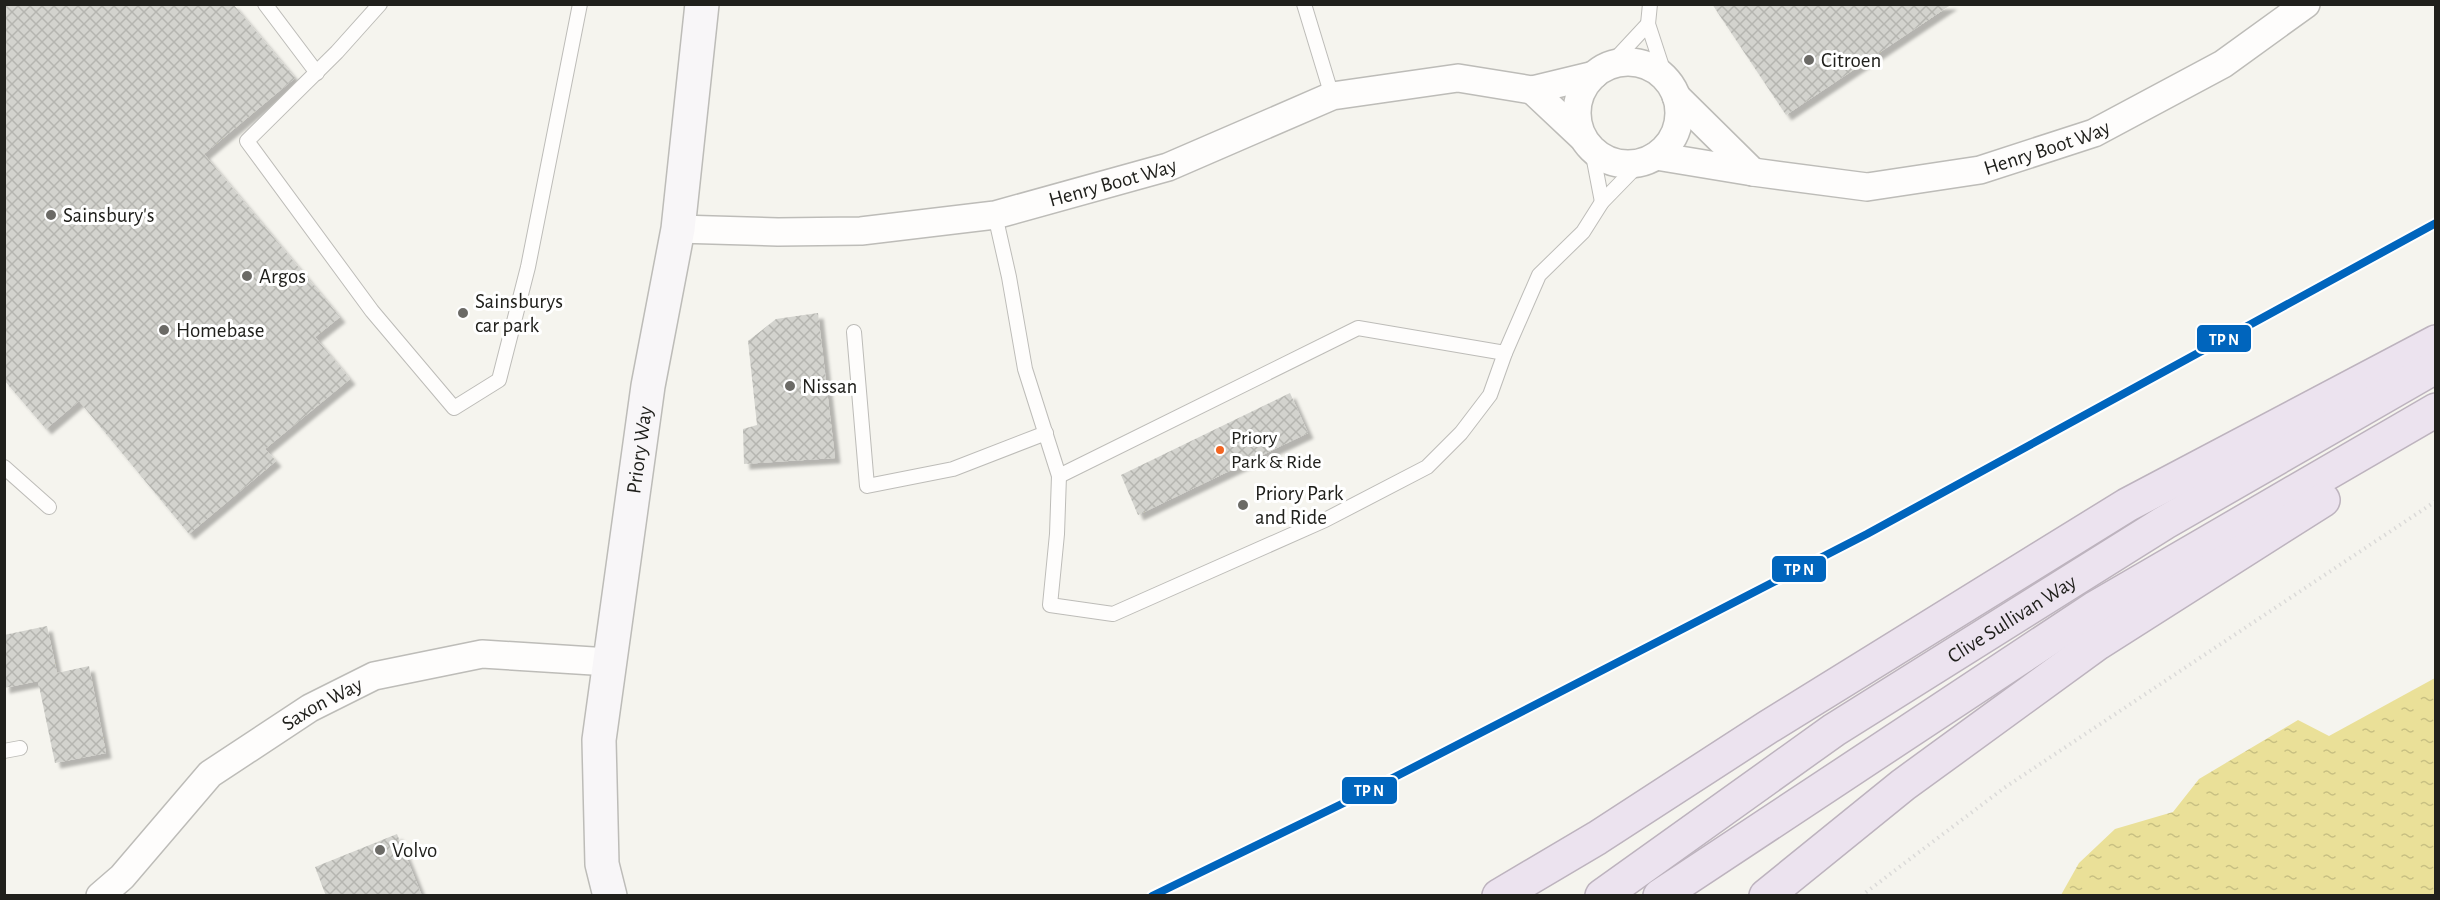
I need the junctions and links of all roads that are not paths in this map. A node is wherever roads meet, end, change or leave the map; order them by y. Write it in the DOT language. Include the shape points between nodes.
graph roads {
  1 [pos="265,4"];
  2 [pos="380,4"];
  3 [pos="580,4"];
  4 [pos="702,4"];
  5 [pos="1304,4"];
  6 [pos="1650,4"];
  7 [pos="2306,4"];
  8 [pos="1648,24"];
  9 [pos="1601,71"];
  10 [pos="316,73"];
  11 [pos="1671,89"];
  12 [pos="1532,90"];
  13 [pos="1332,96"];
  14 [pos="1587,144"];
  15 [pos="1648,159"];
  16 [pos="1753,172"];
  17 [pos="1602,202"];
  18 [pos="995,215"];
  19 [pos="678,229"];
  20 [pos="854,332"];
  21 [pos="2436,342"];
  22 [pos="1505,352"];
  23 [pos="2436,366"];
  24 [pos="2436,410"];
  25 [pos="2436,429"];
  26 [pos="1046,434"];
  27 [pos="4,467"];
  28 [pos="1059,476"];
  29 [pos="49,507"];
  30 [pos="609,662"];
  31 [pos="20,748"];
  32 [pos="4,751"];
  33 [pos="100,896"];
  34 [pos="610,896"];
  35 [pos="1499,896"];
  36 [pos="1602,896"];
  37 [pos="1660,896"];
  38 [pos="1766,896"];
  1 -- 10 [label="lane"];
  2 -- 10 [label="lane"];
  3 -- 10 [label="lane" via="528,267 499,380 454,408 372,311 247,141"];
  4 -- 19 [label="street, Priory Way"];
  5 -- 13 [label="lane"];
  6 -- 8 [label="lane"];
  7 -- 16 [label="street, Henry Boot Way" via="2223,64 2094,134 1980,170 1867,187"];
  8 -- 9 [label="lane"];
  8 -- 11 [label="lane"];
  9 -- 11 [label="street" via="1624,63 1640,64 1655,71"];
  9 -- 12 [label="street"];
  9 -- 14 [label="street" via="1583,88 1578,104 1577,121"];
  11 -- 15 [label="street" via="1679,112 1676,129 1668,144"];
  11 -- 16 [label="street"];
  12 -- 13 [label="street, Henry Boot Way" via="1458,78"];
  12 -- 14 [label="street"];
  13 -- 18 [label="street, Henry Boot Way" via="1168,166"];
  14 -- 15 [label="street" via="1607,160 1623,165"];
  14 -- 17 [label="lane"];
  15 -- 16 [label="street, Henry Boot Way"];
  15 -- 17 [label="lane"];
  17 -- 22 [label="lane" via="1583,232 1539,275"];
  18 -- 19 [label="street, Henry Boot Way" via="861,231"];
  18 -- 26 [label="lane" via="1025,369"];
  19 -- 30 [label="street, Priory Way" via="648,386"];
  20 -- 26 [label="lane" via="867,486 953,470"];
  21 -- 35 [label="highway" via="2127,505"];
  22 -- 28 [label="lane" via="1358,328"];
  22 -- 28 [label="lane" via="1491,395 1427,467 1325,519 1113,614 1050,605"];
  23 -- 36 [label="highway, Clive Sullivan Way" via="2164,523 1844,724"];
  24 -- 37 [label="highway, Clive Sullivan Way" via="2095,608"];
  25 -- 38 [label="highway" via="2098,643 1903,785"];
  26 -- 28 [label="lane"];
  27 -- 29 [label="lane"];
  30 -- 33 [label="street, Saxon Way" via="482,654 374,676 310,708 210,774 122,877"];
  30 -- 34 [label="street, Priory Way" via="599,741 602,864"];
  31 -- 32 [label="lane"];
}
